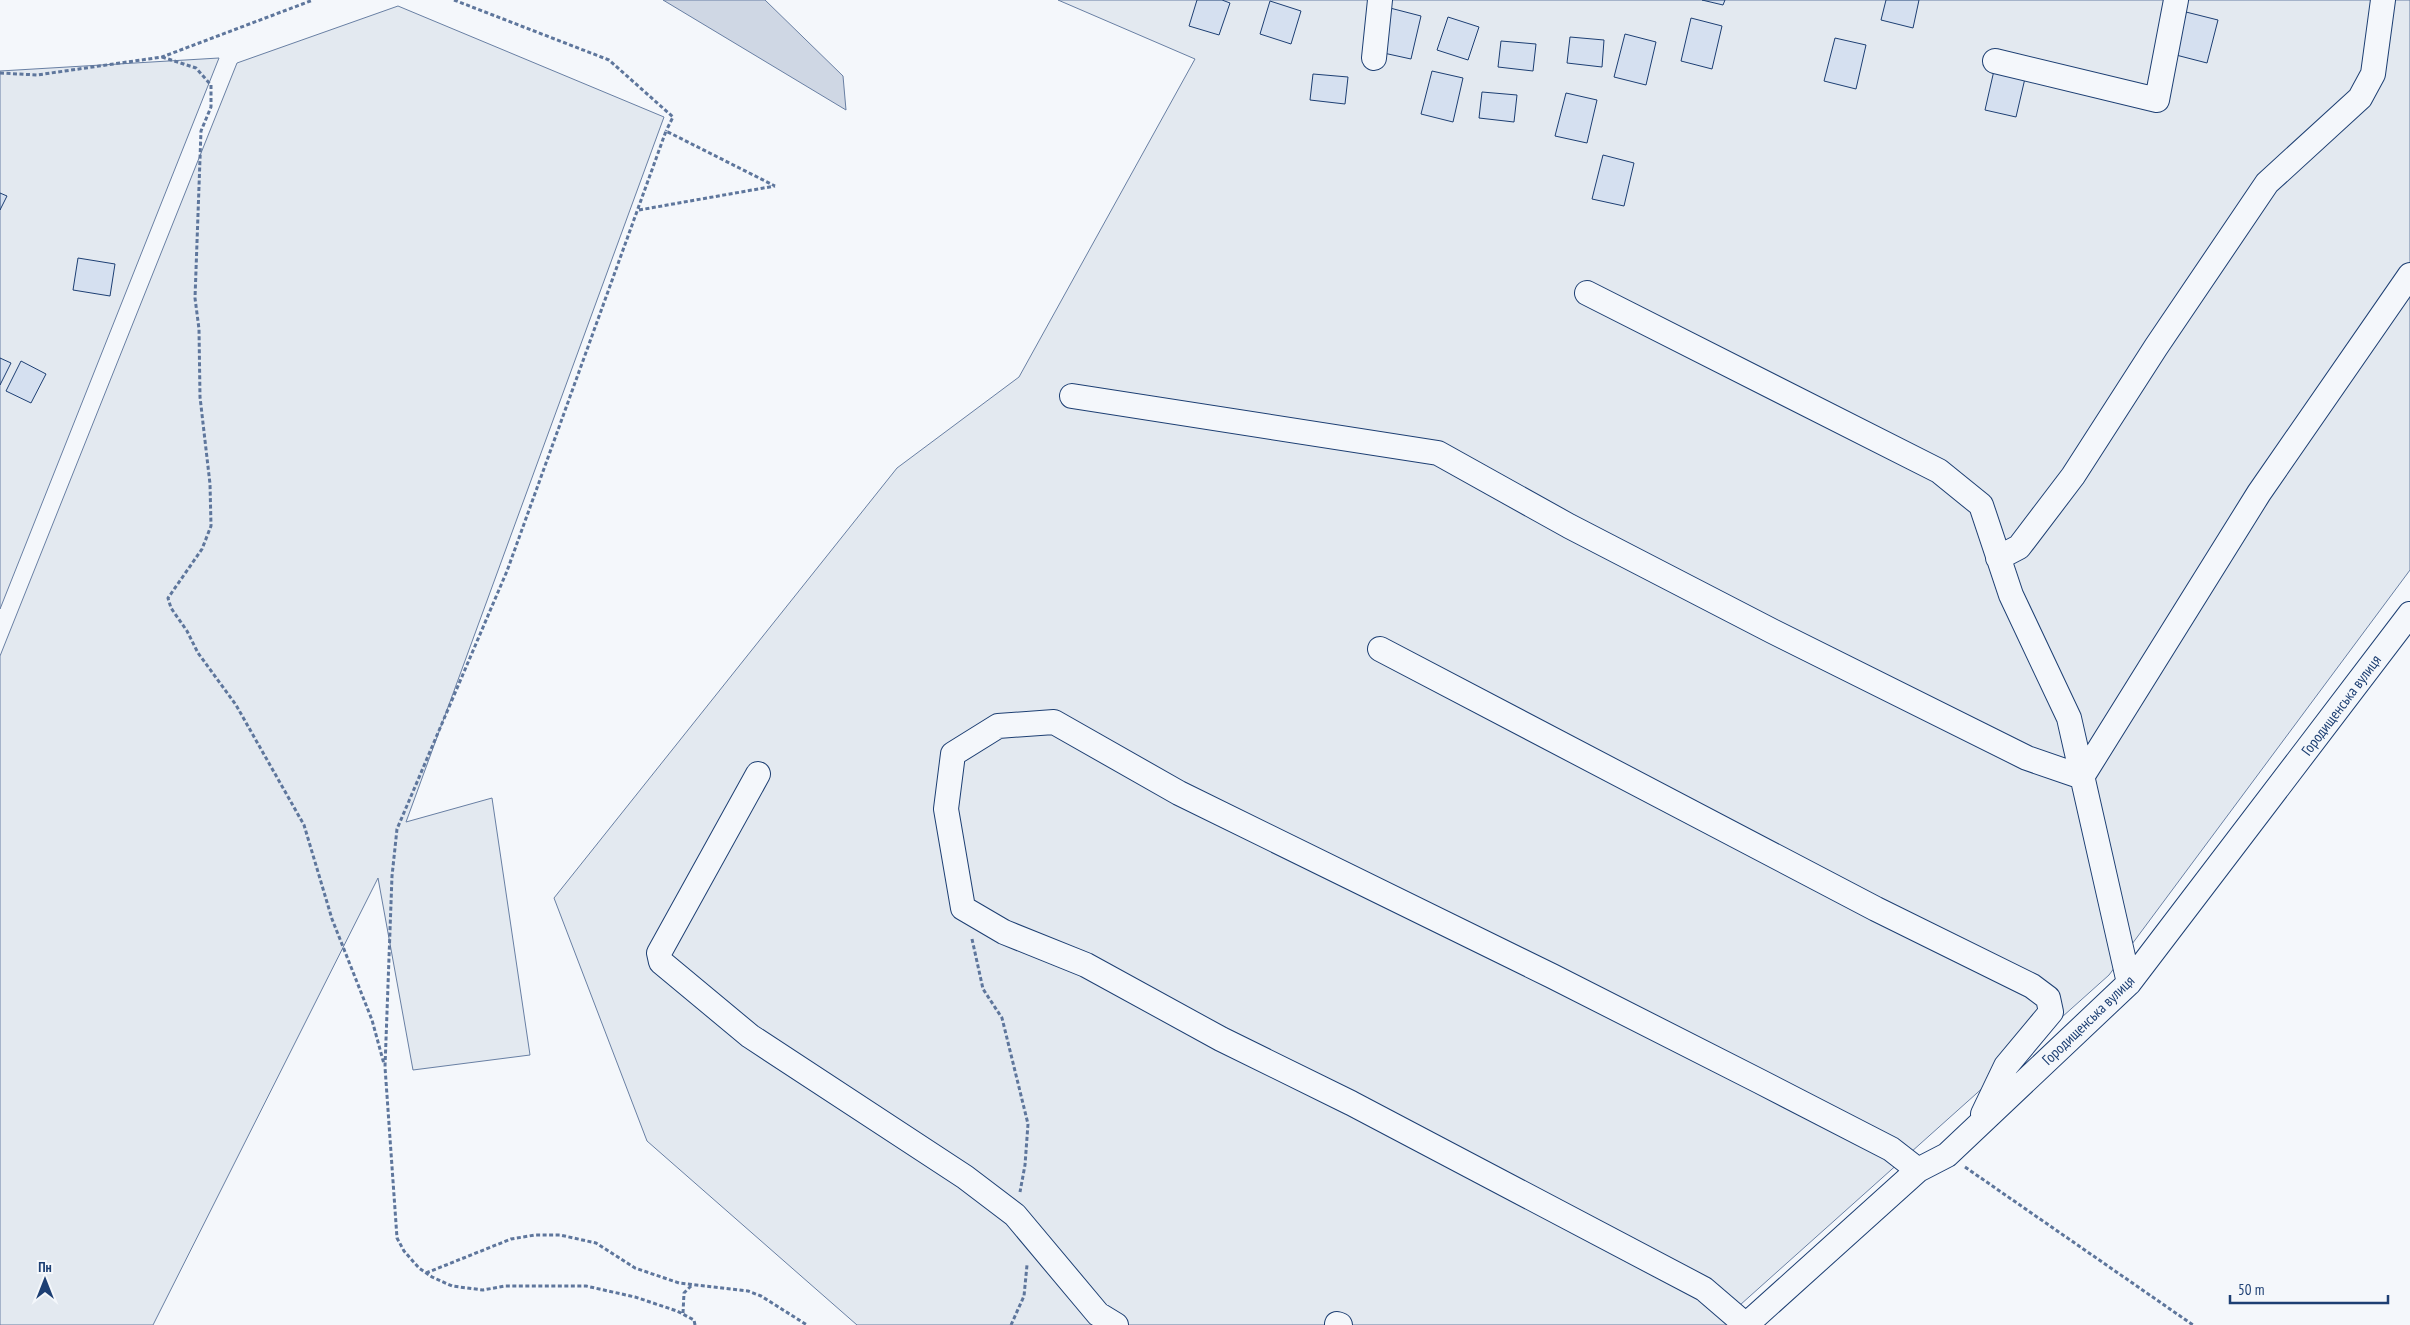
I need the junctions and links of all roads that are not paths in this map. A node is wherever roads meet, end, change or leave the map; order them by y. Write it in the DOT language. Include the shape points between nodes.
graph roads {
  1 [pos="1380,0"];
  2 [pos="2176,0"];
  3 [pos="2383,0"];
  4 [pos="1374,58"];
  5 [pos="1995,61"];
  6 [pos="2410,276"];
  7 [pos="1587,294"];
  8 [pos="1072,396"];
  9 [pos="1998,558"];
  10 [pos="2410,614"];
  11 [pos="1380,649"];
  12 [pos="758,774"];
  13 [pos="2082,777"];
  14 [pos="2129,983"];
  15 [pos="1977,1127"];
  16 [pos="1918,1170"];
  17 [pos="1116,1325"];
  18 [pos="1746,1325"];
  1 -- 4 [label="street"];
  2 -- 5 [label="street" via="2157,100"];
  3 -- 9 [label="street" via="2373,74 2360,98 2267,183 2073,476 2019,547"];
  6 -- 13 [label="street" via="2259,493"];
  7 -- 9 [label="street" via="1939,471 1981,505"];
  8 -- 13 [label="street" via="1438,452 1569,526 1772,631 2027,758"];
  9 -- 13 [label="street" via="2011,595 2069,718"];
  10 -- 14 [label="street, Городищенська вулиця"];
  11 -- 15 [label="street" via="1876,909 2032,986 2048,998 2052,1012 2006,1066"];
  12 -- 17 [label="street" via="659,953 661,962 750,1036 965,1177 1015,1216 1098,1314"];
  13 -- 14 [label="street"];
  14 -- 15 [label="street, Городищенська вулиця"];
  15 -- 16 [label="street, Городищенська вулиця" via="1947,1155"];
  16 -- 18 [label="street, Городищенська вулиця"];
  16 -- 18 [label="street" via="1892,1149 1552,976 1180,794 1054,722 998,726 953,754 946,809 962,908 1004,932 1086,965 1704,1288"];
}
